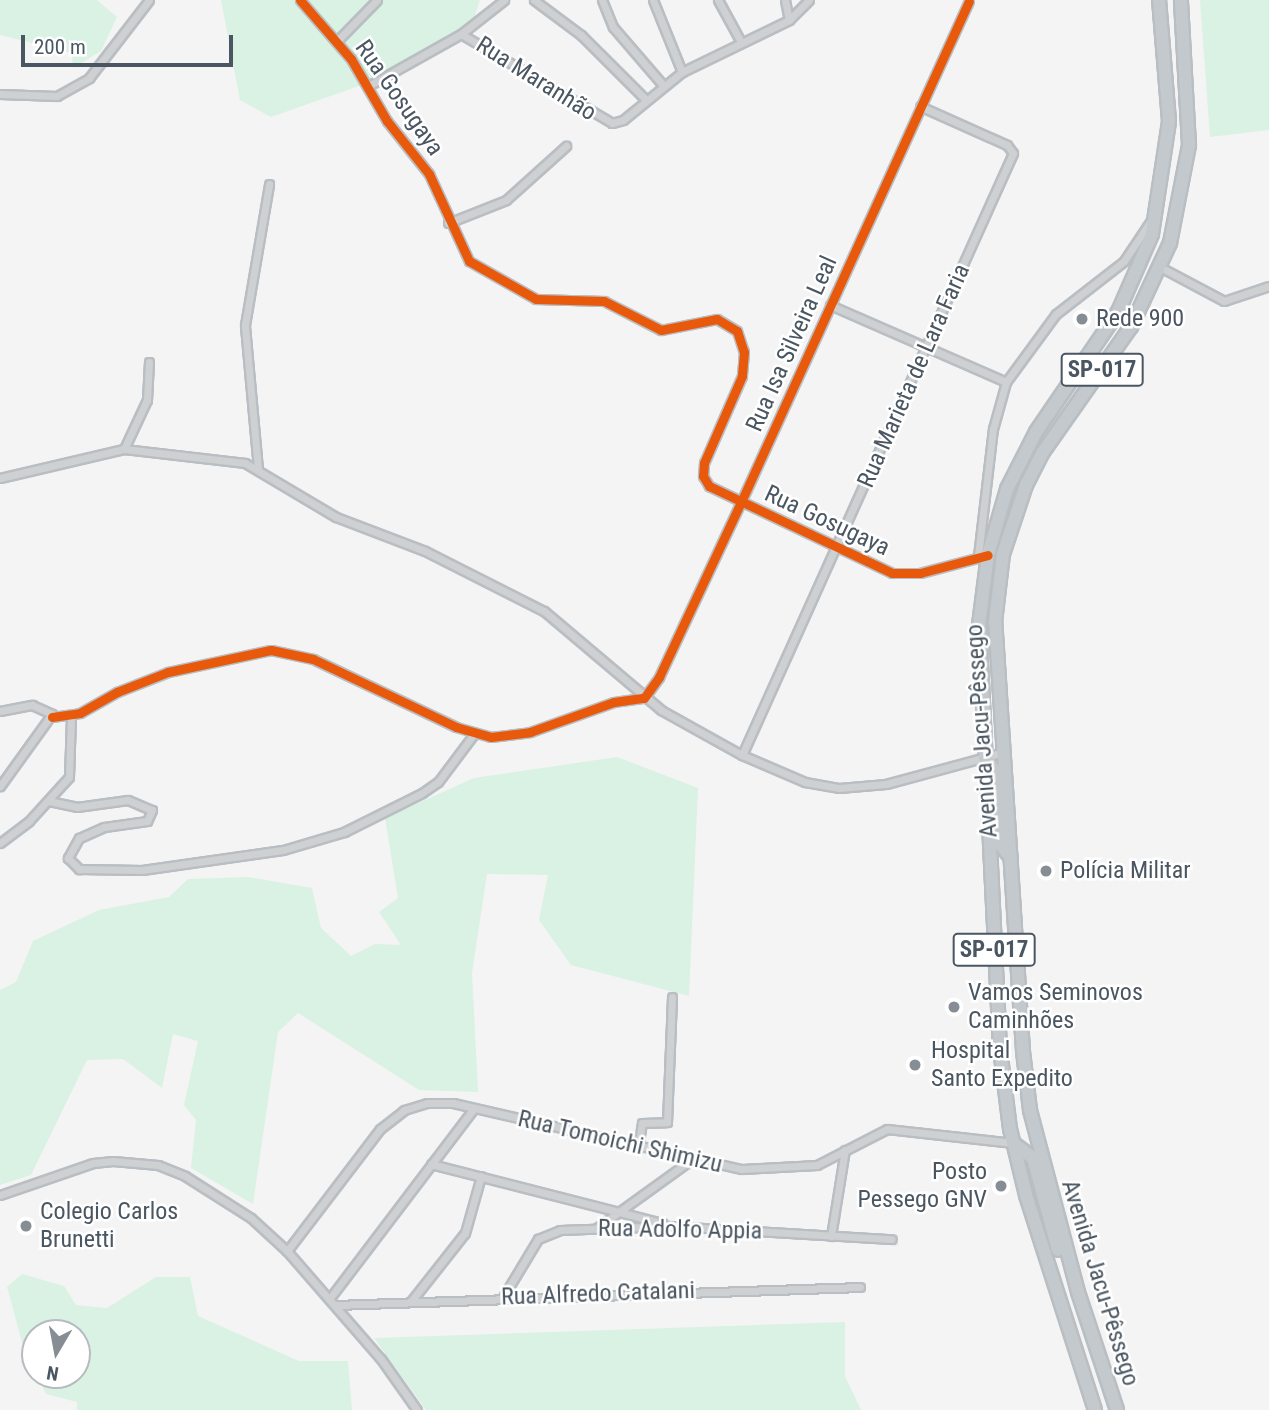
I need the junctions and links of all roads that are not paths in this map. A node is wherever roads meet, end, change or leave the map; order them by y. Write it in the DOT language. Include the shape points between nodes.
graph roads {
  1 [pos="149,0"];
  2 [pos="300,0"];
  3 [pos="377,0"];
  4 [pos="504,0"];
  5 [pos="534,0"];
  6 [pos="602,0"];
  7 [pos="653,0"];
  8 [pos="718,0"];
  9 [pos="785,0"];
  10 [pos="809,0"];
  11 [pos="1159,0"];
  12 [pos="1181,0"];
  13 [pos="969,1"];
  14 [pos="789,20"];
  15 [pos="461,34"];
  16 [pos="337,41"];
  17 [pos="741,42"];
  18 [pos="682,72"];
  19 [pos="662,84"];
  20 [pos="369,85"];
  21 [pos="0,94"];
  22 [pos="645,99"];
  23 [pos="920,106"];
  24 [pos="566,146"];
  25 [pos="270,184"];
  26 [pos="1159,205"];
  27 [pos="448,223"];
  28 [pos="1162,268"];
  29 [pos="1269,286"];
  30 [pos="830,305"];
  31 [pos="927,348"];
  32 [pos="149,362"];
  33 [pos="1006,382"];
  34 [pos="124,449"];
  35 [pos="258,469"];
  36 [pos="0,478"];
  37 [pos="741,502"];
  38 [pos="838,547"];
  39 [pos="983,555"];
  40 [pos="980,670"];
  41 [pos="644,698"];
  42 [pos="0,711"];
  43 [pos="52,716"];
  44 [pos="71,716"];
  45 [pos="1002,733"];
  46 [pos="474,734"];
  47 [pos="1004,752"];
  48 [pos="742,755"];
  49 [pos="985,757"];
  50 [pos="0,786"];
  51 [pos="49,801"];
  52 [pos="0,843"];
  53 [pos="1011,858"];
  54 [pos="672,997"];
  55 [pos="998,1022"];
  56 [pos="474,1108"];
  57 [pos="1029,1113"];
  58 [pos="1013,1143"];
  59 [pos="638,1147"];
  60 [pos="845,1150"];
  61 [pos="691,1160"];
  62 [pos="431,1164"];
  63 [pos="1017,1164"];
  64 [pos="481,1176"];
  65 [pos="0,1195"];
  66 [pos="620,1209"];
  67 [pos="670,1226"];
  68 [pos="597,1228"];
  69 [pos="831,1236"];
  70 [pos="1054,1238"];
  71 [pos="892,1239"];
  72 [pos="287,1251"];
  73 [pos="1074,1277"];
  74 [pos="860,1287"];
  75 [pos="503,1297"];
  76 [pos="330,1298"];
  77 [pos="412,1300"];
  78 [pos="335,1305"];
  79 [pos="417,1410"];
  80 [pos="1094,1410"];
  81 [pos="1117,1410"];
  1 -- 21 [label="street" via="100,69 81,84 44,98"];
  2 -- 16 [label="street, Rua Gosugaya"];
  3 -- 16 [label="street"];
  4 -- 15 [label="street"];
  5 -- 22 [label="street" via="581,35"];
  6 -- 19 [label="street" via="612,27"];
  7 -- 18 [label="street"];
  8 -- 17 [label="street"];
  9 -- 14 [label="street"];
  10 -- 14 [label="street"];
  11 -- 26 [label="highway, Avenida Jacu-Pêssego / SP-017" via="1169,121"];
  12 -- 28 [label="highway, Avenida Jacu-Pêssego / SP-017" via="1189,145 1180,209"];
  13 -- 23 [label="street, Rua Isa Silveira Leal"];
  14 -- 17 [label="street"];
  15 -- 20 [label="street"];
  15 -- 22 [label="street, Rua Maranhão" via="612,123"];
  16 -- 20 [label="street, Rua Gosugaya"];
  17 -- 18 [label="street"];
  18 -- 19 [label="street"];
  19 -- 22 [label="street"];
  20 -- 27 [label="street, Rua Gosugaya" via="387,121 429,174"];
  23 -- 30 [label="street, Rua Isa Silveira Leal"];
  23 -- 31 [label="street, Rua Marieta de Lara Faria" via="1012,149"];
  24 -- 27 [label="street" via="506,200"];
  25 -- 35 [label="street" via="245,325"];
  26 -- 33 [label="street" via="1124,261 1056,314"];
  26 -- 39 [label="highway, Avenida Jacu-Pêssego / SP-017" via="1143,261 1118,312 1050,410 1016,470"];
  27 -- 37 [label="street, Rua Gosugaya" via="470,261 523,295 604,301 661,330 717,319 732,325 742,345 742,376 702,470 709,486"];
  28 -- 29 [label="street" via="1224,301"];
  28 -- 45 [label="highway, Avenida Jacu-Pêssego / SP-017" via="1131,327 1044,453 1013,517 995,622"];
  30 -- 31 [label="street"];
  30 -- 37 [label="street, Rua Isa Silveira Leal"];
  31 -- 33 [label="street"];
  31 -- 38 [label="street, Rua Marieta de Lara Faria"];
  32 -- 34 [label="street" via="147,400"];
  33 -- 39 [label="street" via="993,429"];
  34 -- 35 [label="street" via="221,458"];
  34 -- 36 [label="street"];
  35 -- 41 [label="street" via="336,517 425,551 544,611"];
  37 -- 38 [label="street, Rua Gosugaya"];
  37 -- 41 [label="street, Rua Isa Silveira Leal" via="659,677"];
  38 -- 39 [label="street, Rua Gosugaya" via="902,574"];
  38 -- 48 [label="street, Rua Marieta de Lara Faria"];
  39 -- 40 [label="highway, Avenida Jacu-Pêssego / SP-017"];
  40 -- 45 [label="highway" via="987,687 990,741 997,744"];
  40 -- 49 [label="highway, Avenida Jacu-Pêssego / SP-017"];
  41 -- 46 [label="street" via="614,702 530,732 491,737"];
  41 -- 48 [label="street"];
  42 -- 43 [label="street" via="32,705"];
  43 -- 44 [label="street"];
  43 -- 50 [label="street"];
  44 -- 46 [label="street" via="168,672 271,650 313,659"];
  44 -- 51 [label="street" via="71,769"];
  45 -- 47 [label="highway, Avenida Jacu-Pêssego / SP-017"];
  46 -- 51 [label="street" via="438,782 422,793 344,832 283,850 142,870 79,869 68,858 79,838 104,827 147,821 153,813 136,801 77,807"];
  47 -- 49 [label="street"];
  47 -- 53 [label="highway, Avenida Jacu-Pêssego / SP-017"];
  48 -- 49 [label="street" via="805,782 855,788"];
  49 -- 53 [label="highway" via="995,772 1001,845"];
  49 -- 55 [label="highway, Avenida Jacu-Pêssego / SP-017"];
  51 -- 52 [label="street"];
  53 -- 57 [label="highway, Avenida Jacu-Pêssego / SP-017"];
  54 -- 59 [label="street" via="667,1122 642,1123"];
  55 -- 57 [label="highway" via="1006,1035 1016,1118 1021,1122"];
  55 -- 58 [label="highway, Avenida Jacu-Pêssego / SP-017"];
  56 -- 59 [label="street, Rua Tomoichi Shimizu"];
  56 -- 62 [label="street"];
  56 -- 72 [label="street, Rua Tomoichi Shimizu" via="426,1102 390,1119"];
  57 -- 58 [label="highway"];
  57 -- 73 [label="highway, Avenida Jacu-Pêssego / SP-017"];
  58 -- 60 [label="street, Rua Tomoichi Shimizu" via="887,1129"];
  58 -- 63 [label="highway, Avenida Jacu-Pêssego / SP-017"];
  58 -- 70 [label="highway" via="1030,1152"];
  59 -- 61 [label="street, Rua Tomoichi Shimizu"];
  60 -- 61 [label="street, Rua Tomoichi Shimizu" via="817,1165 794,1168 737,1169"];
  60 -- 69 [label="street"];
  61 -- 66 [label="street"];
  62 -- 64 [label="street"];
  62 -- 76 [label="street"];
  63 -- 70 [label="highway" via="1028,1160 1046,1226"];
  63 -- 80 [label="highway, Avenida Jacu-Pêssego / SP-017"];
  64 -- 66 [label="street"];
  64 -- 77 [label="street" via="465,1233"];
  65 -- 72 [label="street" via="93,1163 151,1164 185,1176 225,1200"];
  66 -- 67 [label="street"];
  66 -- 68 [label="street"];
  67 -- 68 [label="street, Rua Adolfo Appia"];
  67 -- 69 [label="street, Rua Adolfo Appia"];
  68 -- 75 [label="street, Rua Adolfo Appia" via="543,1235"];
  69 -- 71 [label="street, Rua Adolfo Appia"];
  70 -- 73 [label="highway" via="1063,1264"];
  72 -- 76 [label="street"];
  73 -- 81 [label="highway, Avenida Jacu-Pêssego / SP-017"];
  74 -- 75 [label="street, Rua Alfredo Catalani"];
  75 -- 77 [label="street, Rua Alfredo Catalani"];
  76 -- 78 [label="street"];
  77 -- 78 [label="street, Rua Alfredo Catalani"];
  78 -- 79 [label="street"];
}
